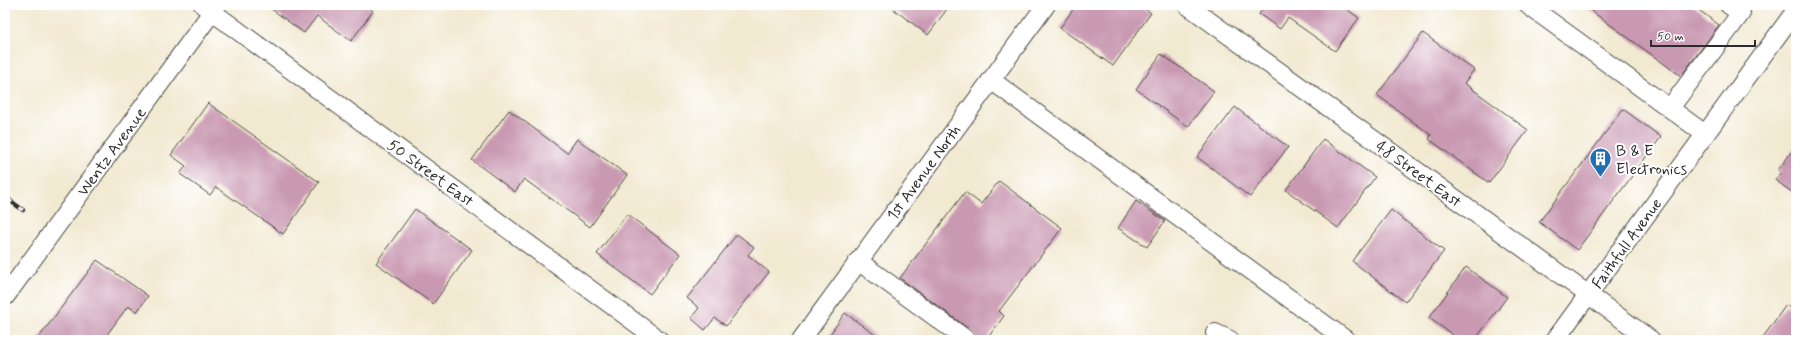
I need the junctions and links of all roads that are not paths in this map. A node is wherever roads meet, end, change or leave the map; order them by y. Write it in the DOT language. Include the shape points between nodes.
graph roads {
  1 [pos="1046,5"];
  2 [pos="1187,5"];
  3 [pos="1729,5"];
  4 [pos="1529,6"];
  5 [pos="211,7"];
  6 [pos="1796,10"];
  7 [pos="991,80"];
  8 [pos="1670,108"];
  9 [pos="1705,134"];
  10 [pos="858,261"];
  11 [pos="1588,295"];
  12 [pos="5,296"];
  13 [pos="659,340"];
  14 [pos="801,340"];
  15 [pos="967,340"];
  16 [pos="1346,340"];
  17 [pos="1555,340"];
  18 [pos="1651,340"];
  1 -- 7 [label="street, 1st Avenue North"];
  2 -- 11 [label="street, 48 Street East"];
  3 -- 8 [label="street" via="1741,13"];
  4 -- 8 [label="street"];
  5 -- 12 [label="street, Wentz Avenue"];
  5 -- 13 [label="street, 50 Street East"];
  6 -- 9 [label="street, Faithfull Avenue"];
  7 -- 10 [label="street, 1st Avenue North"];
  7 -- 16 [label="street"];
  8 -- 9 [label="street"];
  9 -- 11 [label="street, Faithfull Avenue"];
  10 -- 14 [label="street, 1st Avenue North"];
  10 -- 15 [label="street"];
  11 -- 17 [label="street, Faithfull Avenue"];
  11 -- 18 [label="street, 48 Street East"];
}
